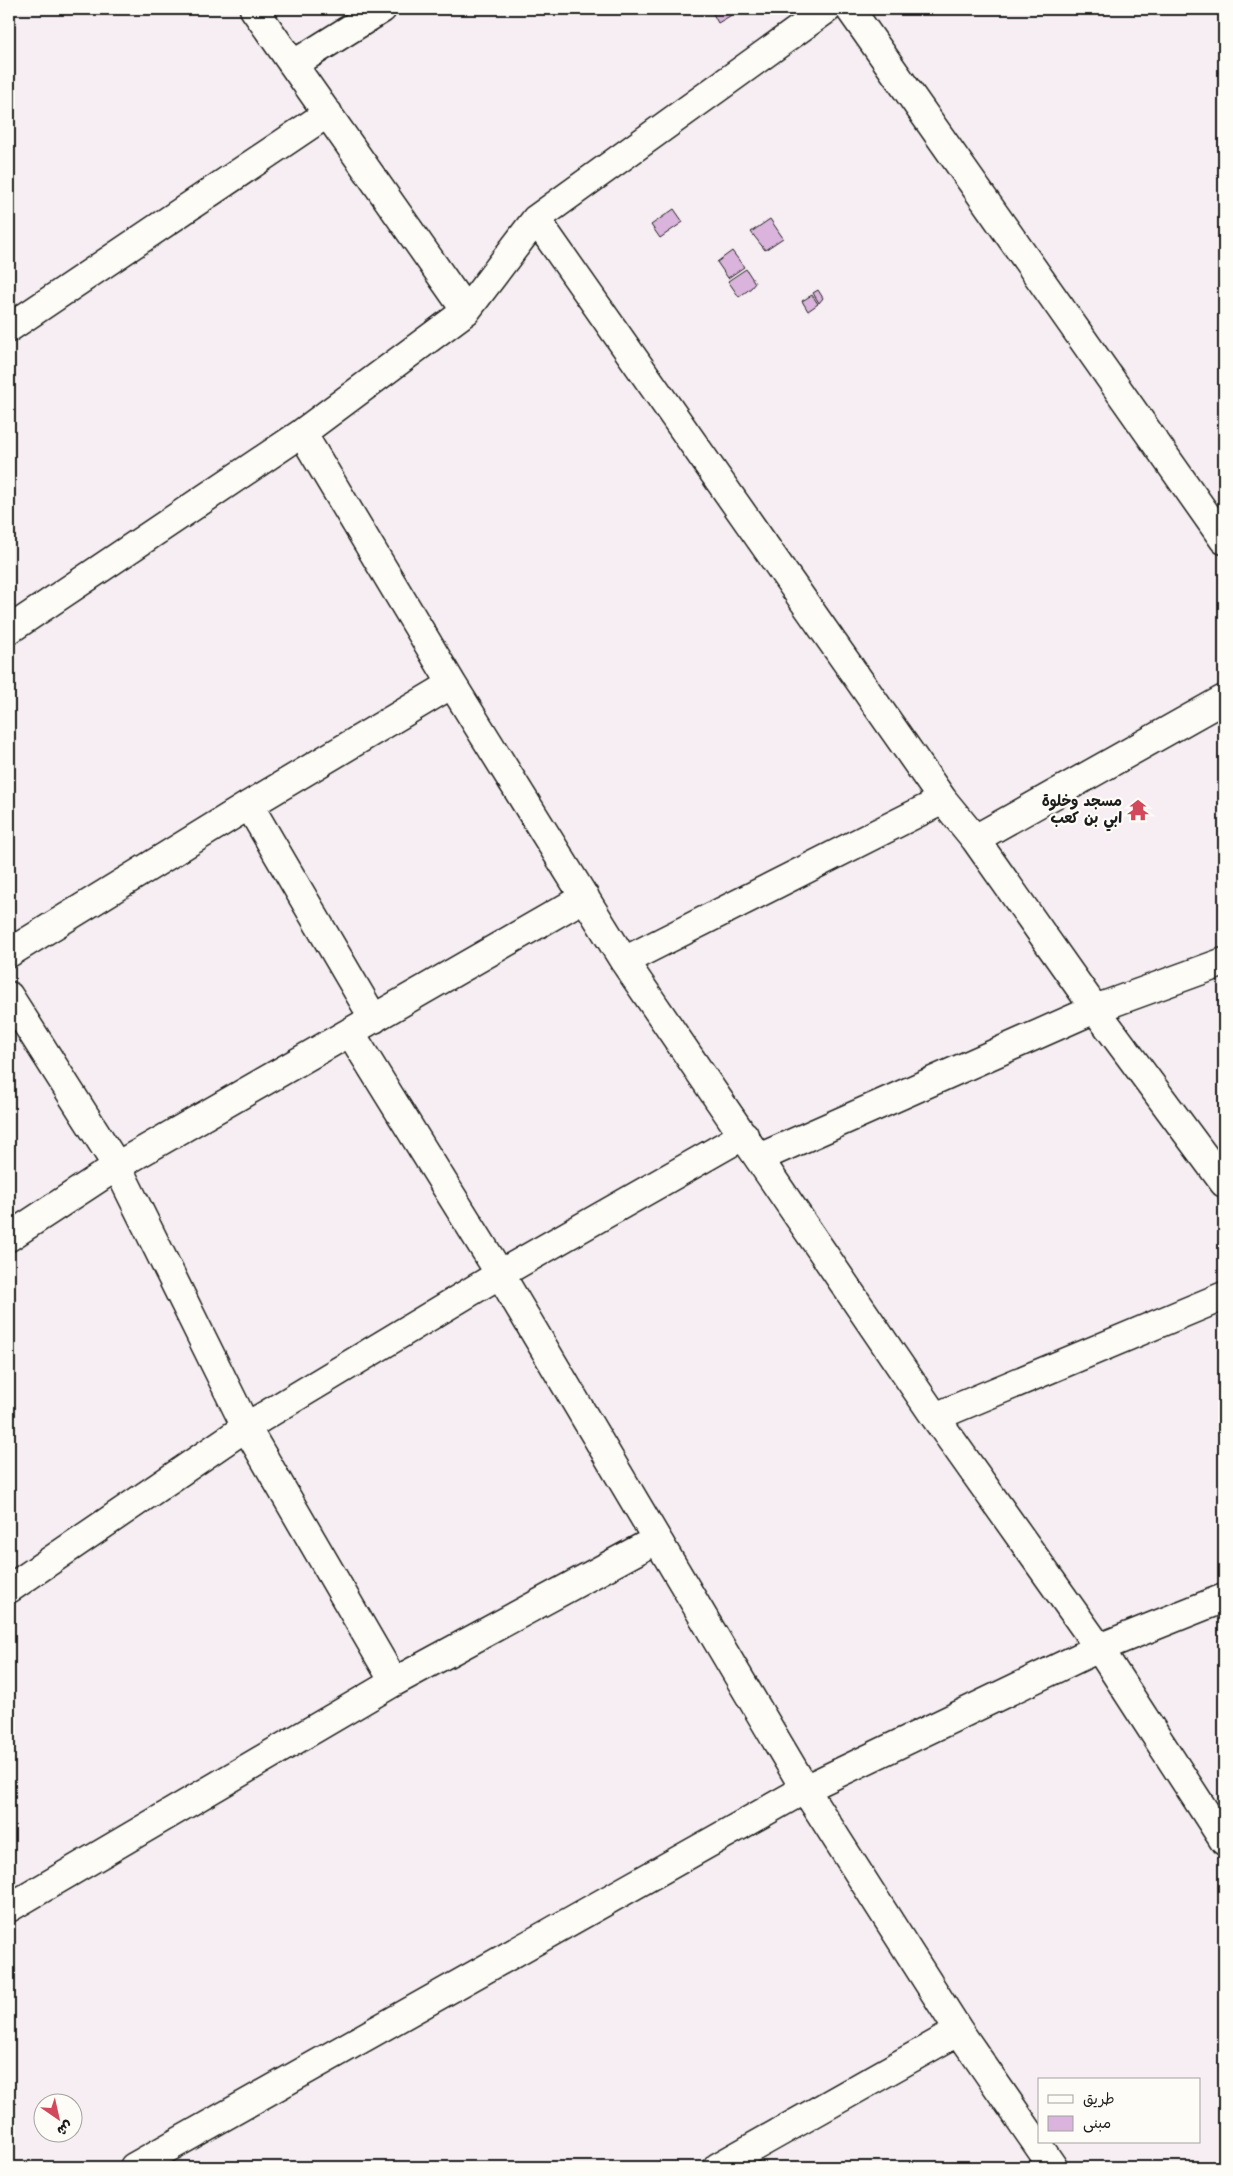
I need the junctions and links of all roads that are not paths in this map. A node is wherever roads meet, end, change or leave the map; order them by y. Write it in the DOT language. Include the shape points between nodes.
graph roads {
  1 [pos="254,9"];
  2 [pos="382,9"];
  3 [pos="827,9"];
  4 [pos="850,9"];
  5 [pos="294,64"];
  6 [pos="328,112"];
  7 [pos="536,219"];
  8 [pos="466,311"];
  9 [pos="9,328"];
  10 [pos="302,433"];
  11 [pos="1224,540"];
  12 [pos="9,630"];
  13 [pos="452,684"];
  14 [pos="1224,698"];
  15 [pos="943,800"];
  16 [pos="249,806"];
  17 [pos="975,839"];
  18 [pos="585,897"];
  19 [pos="9,953"];
  20 [pos="624,961"];
  21 [pos="1224,962"];
  22 [pos="9,996"];
  23 [pos="1095,1009"];
  24 [pos="374,1019"];
  25 [pos="350,1032"];
  26 [pos="744,1135"];
  27 [pos="759,1158"];
  28 [pos="117,1166"];
  29 [pos="1224,1183"];
  30 [pos="9,1237"];
  31 [pos="500,1274"];
  32 [pos="1224,1296"];
  33 [pos="935,1417"];
  34 [pos="246,1427"];
  35 [pos="656,1540"];
  36 [pos="9,1589"];
  37 [pos="1224,1598"];
  38 [pos="1098,1648"];
  39 [pos="394,1682"];
  40 [pos="805,1790"];
  41 [pos="1224,1841"];
  42 [pos="9,1908"];
  43 [pos="959,2031"];
  44 [pos="134,2167"];
  45 [pos="718,2167"];
  46 [pos="1053,2167"];
  1 -- 5 [label="street"];
  2 -- 5 [label="street"];
  3 -- 7 [label="street"];
  4 -- 11 [label="street"];
  5 -- 6 [label="street"];
  6 -- 8 [label="street"];
  6 -- 9 [label="street"];
  7 -- 8 [label="street"];
  7 -- 15 [label="street"];
  8 -- 10 [label="street"];
  10 -- 12 [label="street"];
  10 -- 13 [label="street"];
  13 -- 16 [label="street"];
  13 -- 18 [label="street"];
  14 -- 17 [label="street"];
  15 -- 17 [label="street"];
  15 -- 20 [label="street"];
  16 -- 19 [label="street"];
  16 -- 24 [label="street"];
  17 -- 23 [label="street"];
  18 -- 20 [label="street"];
  18 -- 24 [label="street"];
  20 -- 26 [label="street"];
  21 -- 23 [label="street"];
  22 -- 28 [label="street"];
  23 -- 27 [label="street"];
  23 -- 29 [label="street"];
  24 -- 25 [label="street"];
  25 -- 28 [label="street"];
  25 -- 31 [label="street"];
  26 -- 27 [label="street"];
  26 -- 31 [label="street"];
  27 -- 33 [label="street"];
  28 -- 30 [label="street"];
  28 -- 34 [label="street"];
  31 -- 34 [label="street"];
  31 -- 35 [label="street"];
  32 -- 33 [label="street"];
  33 -- 38 [label="street"];
  34 -- 36 [label="street"];
  34 -- 39 [label="street"];
  35 -- 39 [label="street"];
  35 -- 40 [label="street"];
  37 -- 38 [label="street"];
  38 -- 40 [label="street"];
  38 -- 41 [label="street"];
  39 -- 42 [label="street"];
  40 -- 43 [label="street"];
  40 -- 44 [label="street"];
  43 -- 45 [label="street"];
  43 -- 46 [label="street"];
}
